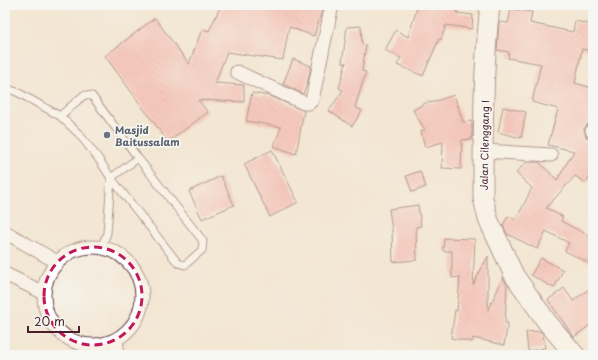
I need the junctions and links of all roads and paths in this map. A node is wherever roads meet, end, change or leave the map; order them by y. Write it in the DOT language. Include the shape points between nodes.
graph roads {
  1 [pos="332,5"];
  2 [pos="490,5"];
  3 [pos="237,72"];
  4 [pos="5,88"];
  5 [pos="60,116"];
  6 [pos="483,151"];
  7 [pos="551,155"];
  8 [pos="138,158"];
  9 [pos="111,178"];
  10 [pos="5,232"];
  11 [pos="102,246"];
  12 [pos="57,262"];
  13 [pos="5,274"];
  14 [pos="44,293"];
  15 [pos="116,340"];
  16 [pos="81,350"];
  17 [pos="118,355"];
  18 [pos="575,355"];
  1 -- 3 [label="street" via="312,100 309,103"];
  2 -- 6 [label="street, Jalan Cilenggang I" via="486,39"];
  4 -- 5 [label="lane"];
  5 -- 8 [label="lane" via="84,95 92,96"];
  5 -- 9 [label="lane" via="79,134"];
  6 -- 7 [label="street"];
  6 -- 18 [label="street, Jalan Cilenggang I" via="483,198 488,219 514,275"];
  8 -- 9 [label="lane"];
  8 -- 9 [label="lane" via="203,241 202,250 185,265 178,263"];
  9 -- 11 [label="lane" via="106,233"];
  10 -- 12 [label="street"];
  11 -- 12 [label="street" via="71,252"];
  11 -- 15 [label="street" via="120,254 132,266 140,281 142,298 138,315 129,329"];
  12 -- 14 [label="street" via="48,276"];
  13 -- 14 [label="street"];
  14 -- 16 [label="street" via="45,310 53,325"];
  15 -- 16 [label="street"];
  15 -- 17 [label="street"];
}
